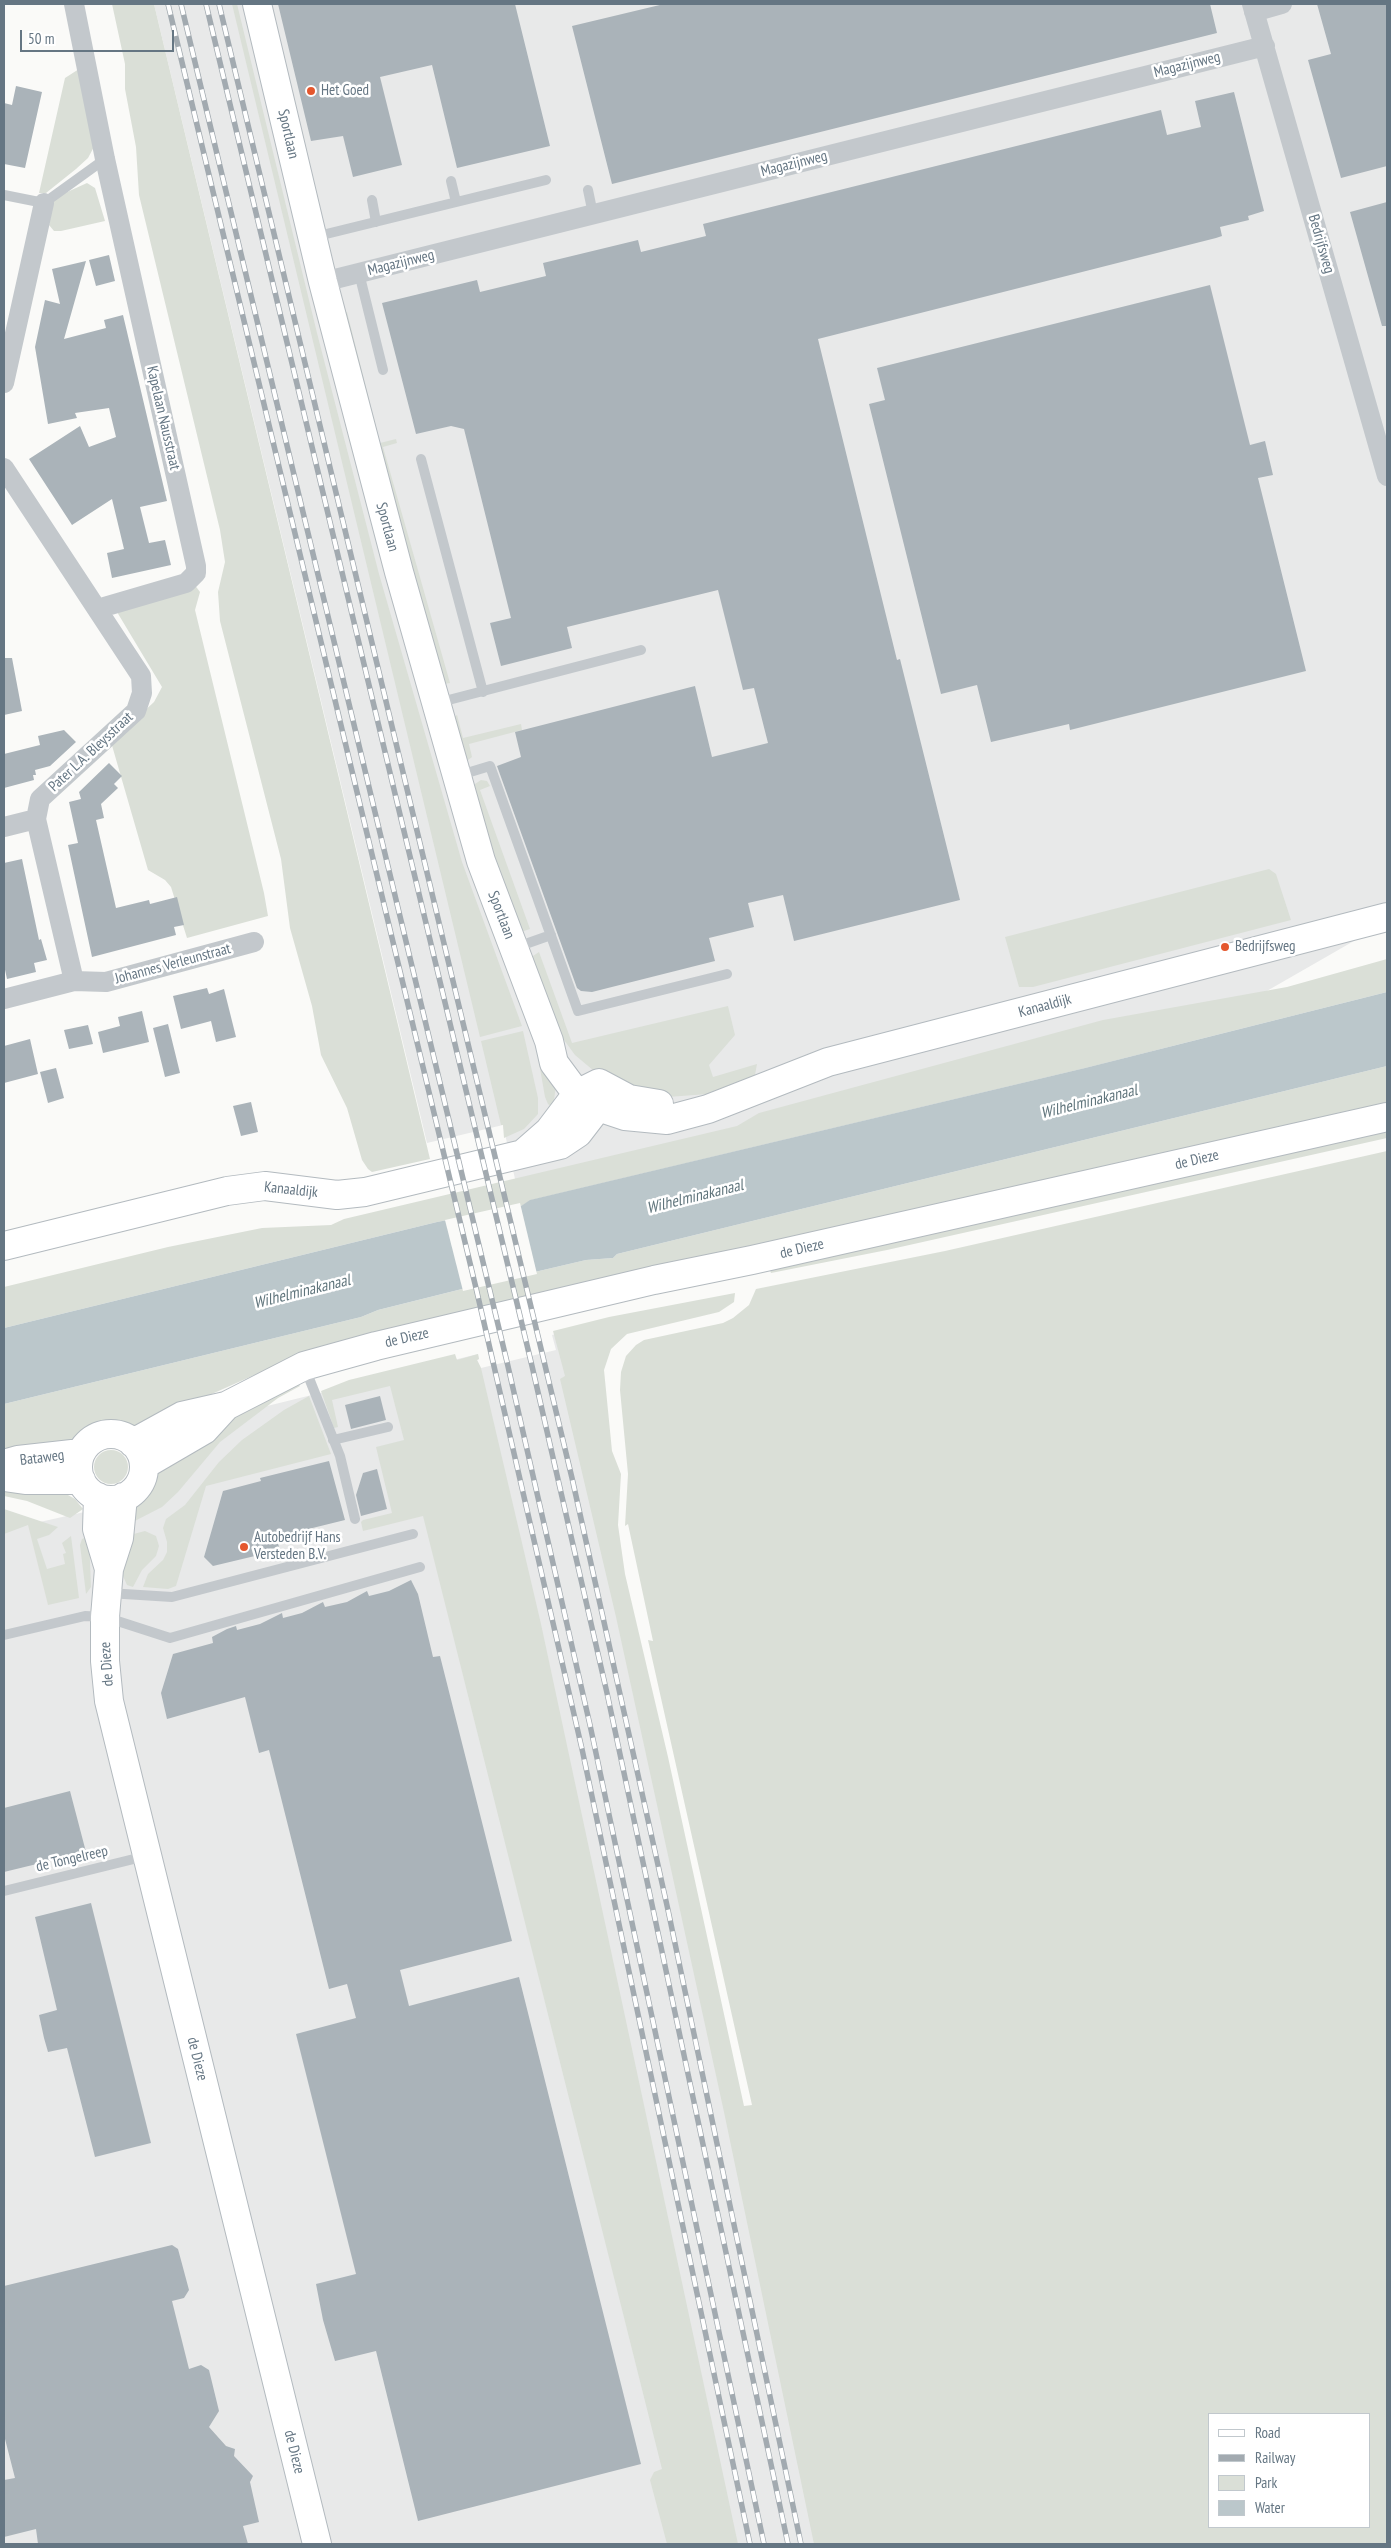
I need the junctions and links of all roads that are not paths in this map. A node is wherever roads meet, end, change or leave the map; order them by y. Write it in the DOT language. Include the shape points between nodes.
graph roads {
  1 [pos="74,4"];
  2 [pos="257,4"];
  3 [pos="1282,4"];
  4 [pos="1253,8"];
  5 [pos="1265,46"];
  6 [pos="105,159"];
  7 [pos="546,180"];
  8 [pos="451,181"];
  9 [pos="588,190"];
  10 [pos="4,195"];
  11 [pos="372,200"];
  12 [pos="456,202"];
  13 [pos="44,203"];
  14 [pos="593,214"];
  15 [pos="376,222"];
  16 [pos="313,237"];
  17 [pos="359,273"];
  18 [pos="323,282"];
  19 [pos="383,370"];
  20 [pos="4,383"];
  21 [pos="421,459"];
  22 [pos="4,468"];
  23 [pos="1387,476"];
  24 [pos="97,609"];
  25 [pos="641,650"];
  26 [pos="483,692"];
  27 [pos="436,704"];
  28 [pos="456,776"];
  29 [pos="36,819"];
  30 [pos="4,827"];
  31 [pos="1387,917"];
  32 [pos="551,934"];
  33 [pos="254,942"];
  34 [pos="514,948"];
  35 [pos="727,974"];
  36 [pos="74,981"];
  37 [pos="4,999"];
  38 [pos="591,1095"];
  39 [pos="1387,1117"];
  40 [pos="4,1246"];
  41 [pos="304,1366"];
  42 [pos="388,1427"];
  43 [pos="333,1440"];
  44 [pos="81,1453"];
  45 [pos="138,1454"];
  46 [pos="4,1464"];
  47 [pos="4,1477"];
  48 [pos="101,1491"];
  49 [pos="355,1518"];
  50 [pos="413,1534"];
  51 [pos="420,1567"];
  52 [pos="107,1593"];
  53 [pos="4,1635"];
  54 [pos="146,1856"];
  55 [pos="4,1891"];
  56 [pos="317,2544"];
  1 -- 6 [label="street"];
  2 -- 16 [label="street, Sportlaan"];
  3 -- 4 [label="street, Bedrijfsweg"];
  4 -- 5 [label="street, Bedrijfsweg"];
  5 -- 14 [label="street, Magazijnweg"];
  5 -- 23 [label="street, Bedrijfsweg"];
  6 -- 13 [label="lane"];
  6 -- 24 [label="street, Kapelaan Nausstraat" via="196,573 186,583"];
  7 -- 12 [label="lane"];
  8 -- 12 [label="lane"];
  9 -- 14 [label="lane"];
  10 -- 13 [label="lane"];
  11 -- 15 [label="lane"];
  12 -- 15 [label="lane"];
  13 -- 20 [label="street"];
  14 -- 17 [label="street, Magazijnweg"];
  15 -- 16 [label="lane"];
  16 -- 18 [label="street, Sportlaan"];
  17 -- 18 [label="street, Magazijnweg"];
  17 -- 19 [label="lane"];
  18 -- 27 [label="street, Sportlaan" via="398,572"];
  21 -- 26 [label="lane"];
  22 -- 24 [label="street, Pater L.A. Bleysstraat"];
  24 -- 29 [label="street, Pater L.A. Bleysstraat" via="141,676 142,693 136,711 40,799"];
  25 -- 26 [label="lane"];
  26 -- 27 [label="lane"];
  27 -- 28 [label="street, Sportlaan"];
  28 -- 32 [label="lane" via="490,766"];
  28 -- 34 [label="street, Sportlaan" via="480,861"];
  29 -- 30 [label="street"];
  29 -- 36 [label="street"];
  31 -- 38 [label="street, Kanaaldijk" via="828,1062 708,1109 667,1120 625,1116"];
  32 -- 34 [label="lane"];
  32 -- 35 [label="lane" via="578,1011"];
  33 -- 36 [label="street, Johannes Verleunstraat" via="106,982"];
  34 -- 38 [label="street, Sportlaan" via="554,1063"];
  36 -- 37 [label="street, Johannes Verleunstraat"];
  38 -- 40 [label="street, Kanaaldijk" via="578,1133 560,1145 365,1192 336,1195 265,1186 227,1190"];
  39 -- 41 [label="street, de Dieze" via="654,1280"];
  41 -- 43 [label="lane"];
  41 -- 45 [label="street, de Dieze" via="226,1406 204,1430"];
  42 -- 43 [label="lane"];
  43 -- 49 [label="lane"];
  44 -- 45 [label="street" via="91,1441 105,1435 120,1435"];
  44 -- 46 [label="street, Bataweg"];
  44 -- 48 [label="street" via="78,1464"];
  45 -- 48 [label="street" via="141,1481 136,1488"];
  47 -- 48 [label="street, Bataweg"];
  48 -- 52 [label="street, de Dieze" via="119,1538"];
  50 -- 52 [label="lane" via="172,1597"];
  51 -- 52 [label="lane" via="170,1638"];
  52 -- 53 [label="lane" via="85,1616"];
  52 -- 54 [label="street, de Dieze" via="105,1660 110,1701"];
  54 -- 55 [label="lane, de Tongelreep"];
  54 -- 56 [label="street, de Dieze"];
}
